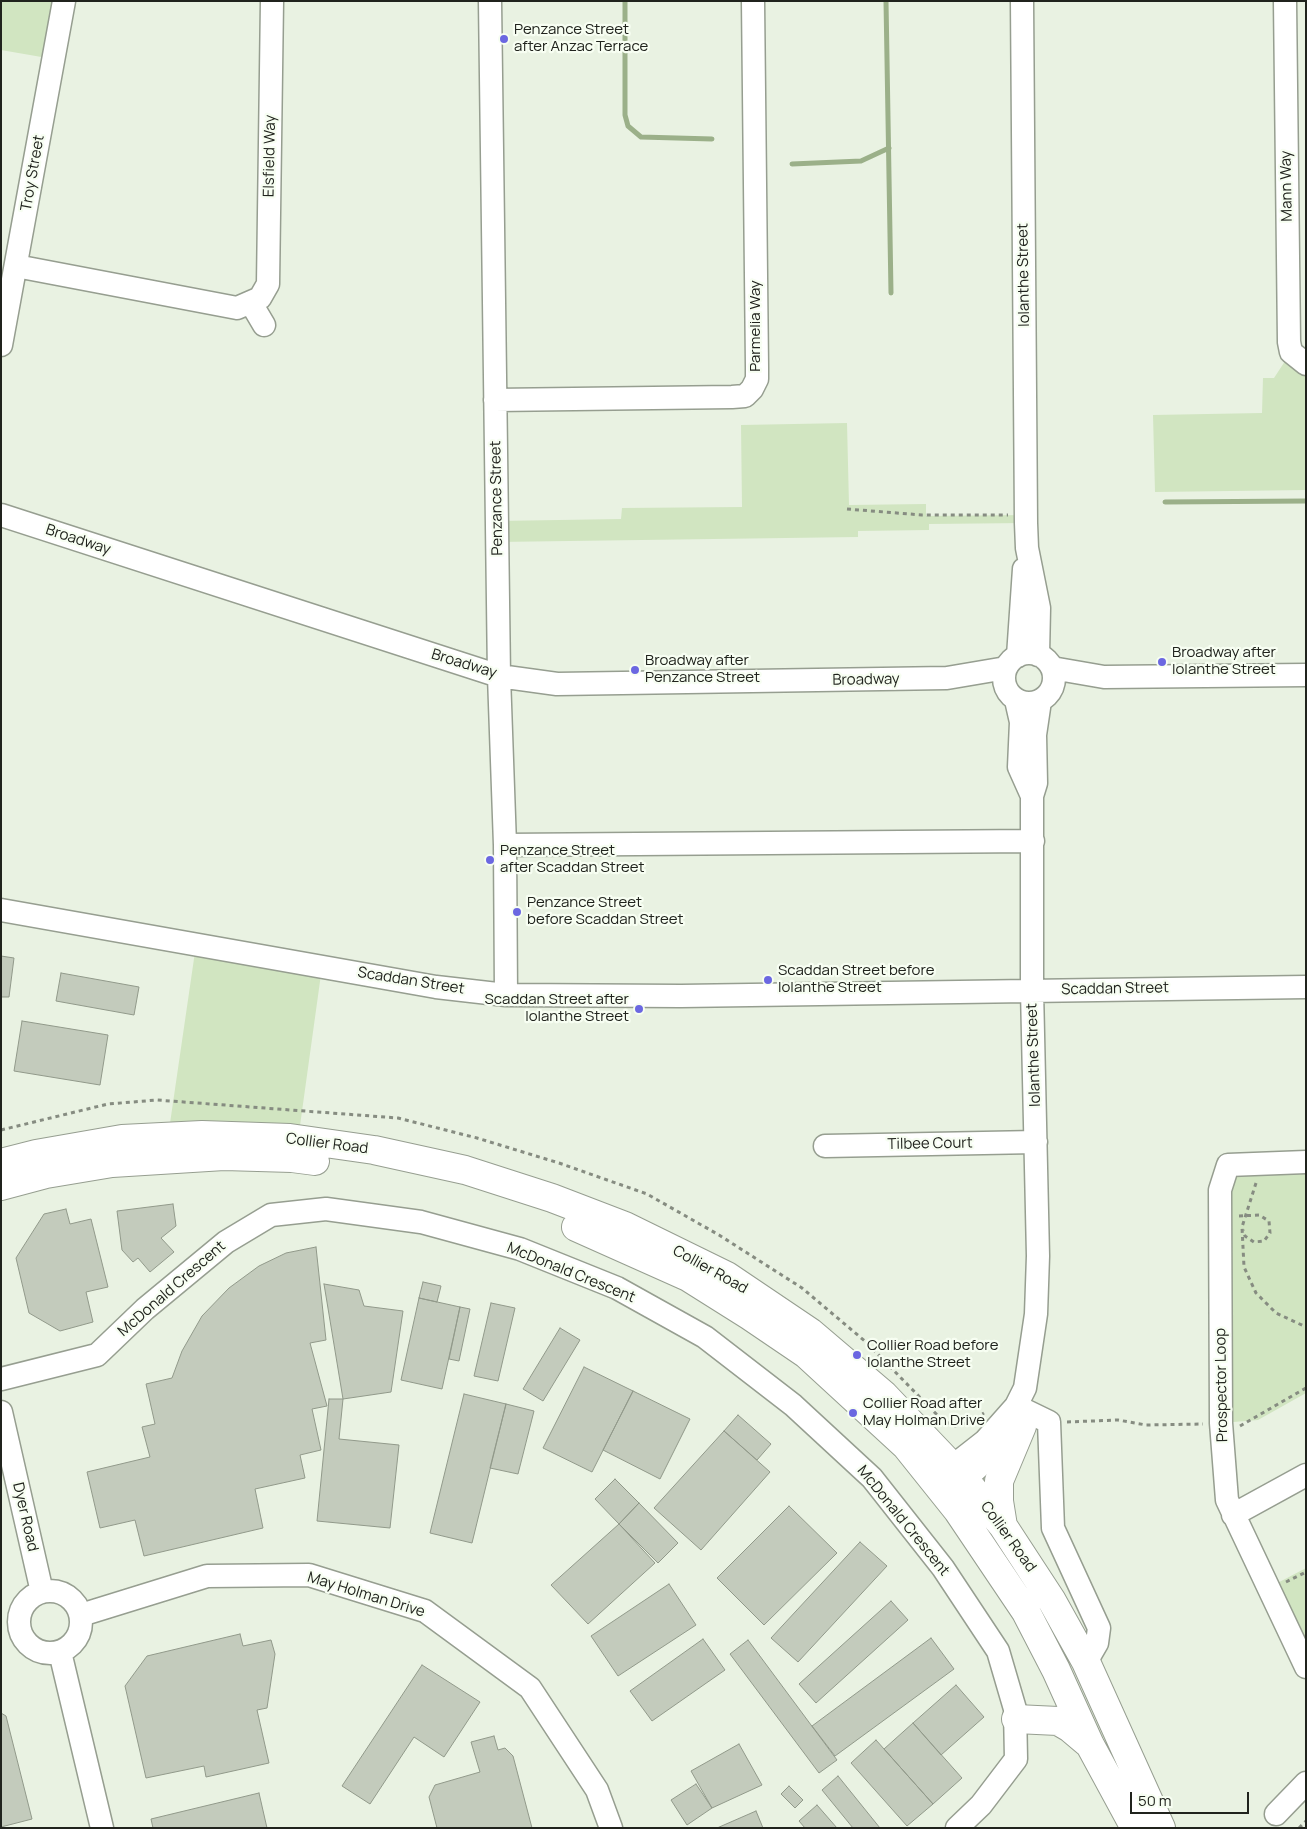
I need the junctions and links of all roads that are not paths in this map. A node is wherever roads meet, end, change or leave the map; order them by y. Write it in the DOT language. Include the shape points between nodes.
graph roads {
  1 [pos="64,1"];
  2 [pos="272,1"];
  3 [pos="490,1"];
  4 [pos="753,1"];
  5 [pos="1022,1"];
  6 [pos="1285,1"];
  7 [pos="16,266"];
  8 [pos="251,303"];
  9 [pos="264,325"];
  10 [pos="1,345"];
  11 [pos="1306,364"];
  12 [pos="495,400"];
  13 [pos="1,515"];
  14 [pos="1034,673"];
  15 [pos="1306,674"];
  16 [pos="499,676"];
  17 [pos="947,678"];
  18 [pos="1012,695"];
  19 [pos="1032,796"];
  20 [pos="1033,841"];
  21 [pos="505,845"];
  22 [pos="1,910"];
  23 [pos="1306,987"];
  24 [pos="1032,990"];
  25 [pos="506,995"];
  26 [pos="1036,1142"];
  27 [pos="825,1146"];
  28 [pos="1306,1162"];
  29 [pos="1,1163"];
  30 [pos="1,1186"];
  31 [pos="1,1379"];
  32 [pos="1,1412"];
  33 [pos="1029,1417"];
  34 [pos="1306,1476"];
  35 [pos="949,1481"];
  36 [pos="1233,1515"];
  37 [pos="1003,1526"];
  38 [pos="42,1592"];
  39 [pos="81,1615"];
  40 [pos="10,1630"];
  41 [pos="60,1652"];
  42 [pos="1086,1662"];
  43 [pos="1306,1667"];
  44 [pos="1016,1719"];
  45 [pos="1090,1745"];
  46 [pos="1306,1783"];
  47 [pos="1276,1814"];
  48 [pos="102,1828"];
  49 [pos="611,1828"];
  50 [pos="957,1828"];
  51 [pos="1135,1828"];
  52 [pos="1161,1828"];
  1 -- 7 [label="street, Troy Street"];
  2 -- 8 [label="street, Elsfield Way" via="268,284 260,298"];
  3 -- 12 [label="street, Penzance Street"];
  4 -- 12 [label="street, Parmelia Way" via="757,380 752,389 745,396 732,397"];
  5 -- 14 [label="street, Iolanthe Street" via="1027,548 1023,578"];
  6 -- 11 [label="street, Mann Way" via="1289,342 1291,352"];
  7 -- 8 [label="street" via="237,308"];
  7 -- 10 [label="street, Troy Street"];
  8 -- 9 [label="street"];
  12 -- 16 [label="street, Penzance Street"];
  13 -- 16 [label="street, Broadway"];
  14 -- 15 [label="street, Broadway" via="1104,677"];
  14 -- 17 [label="street, Broadway"];
  14 -- 18 [label="street, Iolanthe Street" via="1004,683"];
  14 -- 18 [label="street, Broadway" via="1032,703"];
  14 -- 19 [label="street, Iolanthe Street" via="1036,783"];
  16 -- 17 [label="street, Broadway" via="557,684"];
  16 -- 21 [label="street, Penzance Street"];
  17 -- 18 [label="street, Broadway"];
  18 -- 19 [label="street, Iolanthe Street" via="1021,722 1018,744 1020,767"];
  19 -- 20 [label="street, Iolanthe Street"];
  20 -- 21 [label="street"];
  20 -- 24 [label="street, Iolanthe Street"];
  21 -- 25 [label="street, Penzance Street"];
  22 -- 25 [label="street, Scaddan Street" via="436,987"];
  23 -- 24 [label="street, Scaddan Street"];
  24 -- 25 [label="street, Scaddan Street" via="681,996"];
  24 -- 26 [label="street, Iolanthe Street"];
  26 -- 27 [label="street, Tilbee Court"];
  26 -- 33 [label="street, Iolanthe Street" via="1036,1314 1044,1362 1040,1389"];
  28 -- 36 [label="street, Prospector Loop" via="1228,1165 1220,1190 1231,1429 1227,1500"];
  29 -- 35 [label="main road, Collier Road" via="122,1139 202,1135 290,1138 374,1150 464,1170 552,1198 625,1226 727,1276 810,1332 884,1395"];
  30 -- 35 [label="main road, Collier Road" via="46,1174 112,1163 224,1156 282,1157 373,1168 439,1181 518,1205 584,1230 688,1277 750,1316 806,1354"];
  31 -- 44 [label="street, McDonald Crescent" via="97,1355 145,1308 226,1242 271,1215 326,1209 421,1222 520,1249 617,1288 705,1337 793,1405 872,1478 943,1568 998,1651 1016,1708"];
  32 -- 38 [label="street, Dyer Road"];
  33 -- 35 [label="street, Iolanthe Street" via="985,1441"];
  33 -- 37 [label="main road" via="999,1481"];
  33 -- 42 [label="street" via="1053,1528 1099,1628 1097,1643"];
  34 -- 36 [label="street"];
  35 -- 37 [label="main road, Collier Road"];
  35 -- 45 [label="main road, Collier Road" via="1026,1612"];
  36 -- 43 [label="street, Prospector Loop"];
  37 -- 42 [label="main road, Collier Road" via="1052,1601"];
  38 -- 39 [label="street" via="52,1591 70,1598"];
  38 -- 40 [label="street" via="24,1606"];
  39 -- 41 [label="street" via="78,1637"];
  39 -- 49 [label="street, May Holman Drive" via="207,1576 309,1574 425,1611 530,1688 597,1790"];
  40 -- 41 [label="street" via="39,1651"];
  41 -- 48 [label="street"];
  42 -- 52 [label="main road, Collier Road"];
  44 -- 45 [label="main road" via="1058,1722"];
  44 -- 50 [label="street, McDonald Crescent" via="1016,1759 981,1805"];
  45 -- 51 [label="main road, Collier Road"];
  46 -- 47 [label="street"];
}
